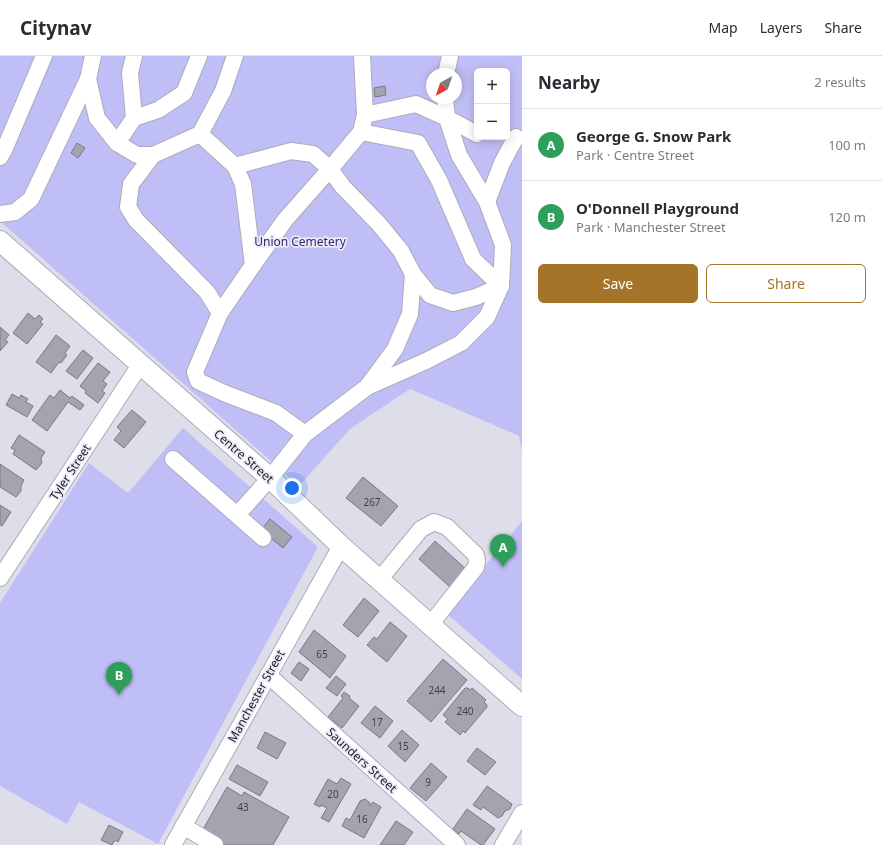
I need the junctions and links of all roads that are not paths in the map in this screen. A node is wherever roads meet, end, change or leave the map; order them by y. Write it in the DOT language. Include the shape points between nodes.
graph roads {
  1 [pos="44,56"];
  2 [pos="93,56"];
  3 [pos="134,56"];
  4 [pos="200,56"];
  5 [pos="235,56"];
  6 [pos="362,56"];
  7 [pos="450,56"];
  8 [pos="447,68"];
  9 [pos="88,79"];
  10 [pos="446,104"];
  11 [pos="366,115"];
  12 [pos="134,118"];
  13 [pos="447,118"];
  14 [pos="361,132"];
  15 [pos="474,132"];
  16 [pos="200,134"];
  17 [pos="515,136"];
  18 [pos="117,144"];
  19 [pos="2,150"];
  20 [pos="153,155"];
  21 [pos="235,166"];
  22 [pos="330,169"];
  23 [pos="487,202"];
  24 [pos="0,214"];
  25 [pos="0,241"];
  26 [pos="253,265"];
  27 [pos="413,274"];
  28 [pos="501,286"];
  29 [pos="220,313"];
  30 [pos="140,365"];
  31 [pos="367,387"];
  32 [pos="305,434"];
  33 [pos="173,459"];
  34 [pos="270,478"];
  35 [pos="237,515"];
  36 [pos="263,538"];
  37 [pos="341,546"];
  38 [pos="0,578"];
  39 [pos="379,580"];
  40 [pos="430,625"];
  41 [pos="268,675"];
  42 [pos="522,706"];
  43 [pos="522,813"];
  44 [pos="183,826"];
  45 [pos="173,845"];
  46 [pos="215,845"];
  47 [pos="457,845"];
  48 [pos="503,845"];
  1 -- 19 [label="street"];
  2 -- 9 [label="street"];
  3 -- 12 [label="street" via="130,73"];
  4 -- 12 [label="street" via="184,93 158,110"];
  5 -- 16 [label="street" via="223,91"];
  6 -- 11 [label="street"];
  7 -- 8 [label="street"];
  9 -- 18 [label="street" via="97,118"];
  9 -- 24 [label="street" via="31,199 15,212"];
  10 -- 13 [label="street"];
  11 -- 13 [label="street" via="416,104"];
  11 -- 14 [label="street"];
  12 -- 18 [label="street"];
  13 -- 15 [label="street"];
  13 -- 23 [label="street" via="460,155"];
  14 -- 22 [label="street"];
  14 -- 28 [label="street" via="418,143 439,180 473,259"];
  16 -- 20 [label="street"];
  16 -- 21 [label="street"];
  17 -- 23 [label="street"];
  18 -- 20 [label="street" via="137,155"];
  20 -- 29 [label="street" via="132,184 128,207 136,220 207,292"];
  21 -- 22 [label="street" via="290,151 313,154"];
  21 -- 26 [label="street" via="243,184"];
  22 -- 26 [label="street" via="285,220"];
  22 -- 27 [label="street" via="401,251"];
  23 -- 28 [label="street" via="503,245"];
  25 -- 30 [label="main road, Centre Street"];
  26 -- 29 [label="street"];
  27 -- 28 [label="street" via="430,295 453,304"];
  27 -- 31 [label="street" via="410,314 395,349"];
  28 -- 31 [label="street" via="487,317 460,343"];
  29 -- 32 [label="street" via="195,372 198,381 276,413"];
  30 -- 34 [label="main road, Centre Street"];
  30 -- 38 [label="street, Tyler Street"];
  31 -- 32 [label="street"];
  32 -- 34 [label="street"];
  33 -- 35 [label="street"];
  34 -- 35 [label="street"];
  34 -- 37 [label="main road, Centre Street"];
  35 -- 36 [label="street"];
  37 -- 39 [label="main road, Centre Street"];
  37 -- 41 [label="street, Manchester Street"];
  39 -- 40 [label="main road, Centre Street"];
  39 -- 40 [label="street" via="421,529 434,522 447,527 476,555 476,567"];
  40 -- 42 [label="main road, Centre Street"];
  41 -- 44 [label="street, Manchester Street"];
  41 -- 47 [label="street, Saunders Street"];
  43 -- 48 [label="street"];
  44 -- 45 [label="street, Manchester Street"];
  44 -- 46 [label="street"];
}
